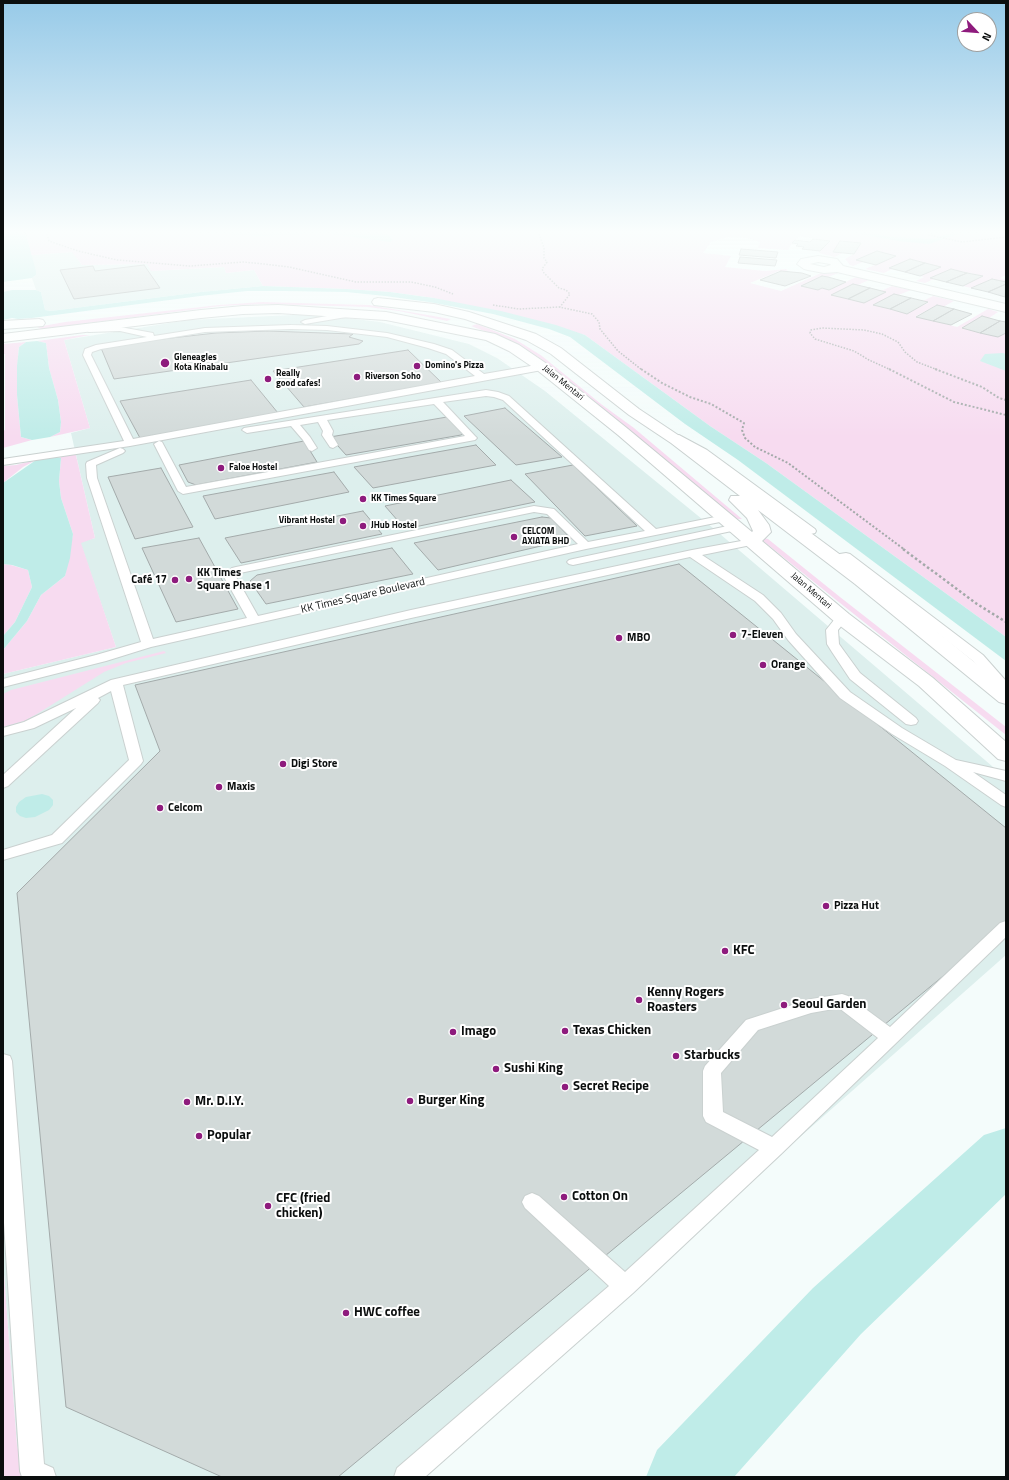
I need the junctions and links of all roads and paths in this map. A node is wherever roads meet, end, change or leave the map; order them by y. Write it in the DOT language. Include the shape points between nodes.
graph roads {
  1 [pos="226,300"];
  2 [pos="566,300"];
  3 [pos="972,300"];
  4 [pos="365,301"];
  5 [pos="493,305"];
  6 [pos="559,307"];
  7 [pos="1006,308"];
  8 [pos="360,313"];
  9 [pos="469,316"];
  10 [pos="159,319"];
  11 [pos="39,323"];
  12 [pos="3,326"];
  13 [pos="438,326"];
  14 [pos="291,327"];
  15 [pos="55,331"];
  16 [pos="158,336"];
  17 [pos="3,338"];
  18 [pos="542,367"];
  19 [pos="482,377"];
  20 [pos="1006,400"];
  21 [pos="437,401"];
  22 [pos="634,412"];
  23 [pos="1006,415"];
  24 [pos="322,419"];
  25 [pos="293,423"];
  26 [pos="676,440"];
  27 [pos="130,443"];
  28 [pos="158,444"];
  29 [pos="333,445"];
  30 [pos="312,448"];
  31 [pos="3,462"];
  32 [pos="731,523"];
  33 [pos="653,532"];
  34 [pos="802,533"];
  35 [pos="752,542"];
  36 [pos="586,546"];
  37 [pos="692,553"];
  38 [pos="831,558"];
  39 [pos="573,562"];
  40 [pos="842,618"];
  41 [pos="254,620"];
  42 [pos="1006,622"];
  43 [pos="148,644"];
  44 [pos="3,683"];
  45 [pos="116,683"];
  46 [pos="1006,689"];
  47 [pos="100,692"];
  48 [pos="1006,698"];
  49 [pos="910,721"];
  50 [pos="3,732"];
  51 [pos="1006,754"];
  52 [pos="950,763"];
  53 [pos="1006,776"];
  54 [pos="3,783"];
  55 [pos="1006,802"];
  56 [pos="3,855"];
  57 [pos="1006,927"];
  58 [pos="890,1037"];
  59 [pos="3,1061"];
  60 [pos="774,1148"];
  61 [pos="532,1202"];
  62 [pos="625,1286"];
  63 [pos="44,1477"];
  64 [pos="406,1477"];
  1 -- 11 [label="main road"];
  2 -- 6 [label="path"];
  3 -- 7 [label="main road"];
  4 -- 9 [label="main road, Jalan Mentari" via="434,308"];
  5 -- 6 [label="path" via="519,309"];
  6 -- 42 [label="path" via="592,314 599,322 600,329 618,351 635,365 662,383 690,397 712,404 744,423 742,430 745,438 755,447 788,463 977,604"];
  8 -- 10 [label="main road, Jalan Mentari" via="254,309"];
  8 -- 13 [label="main road, Jalan Mentari"];
  8 -- 14 [label="lane" via="333,316"];
  9 -- 13 [label="main road" via="468,323 462,326"];
  9 -- 22 [label="main road, Jalan Mentari" via="531,337 556,351"];
  10 -- 11 [label="main road" via="41,330 32,328 31,326"];
  10 -- 15 [label="main road, Jalan Mentari"];
  11 -- 12 [label="main road"];
  13 -- 18 [label="main road, Jalan Mentari" via="490,337 514,348"];
  14 -- 16 [label="lane" via="205,330"];
  14 -- 19 [label="lane" via="387,335 411,341 449,352"];
  15 -- 16 [label="lane" via="120,330"];
  15 -- 17 [label="main road, Jalan Mentari"];
  16 -- 27 [label="lane" via="88,351 87,355"];
  18 -- 19 [label="lane"];
  18 -- 32 [label="main road, Jalan Mentari"];
  19 -- 27 [label="lane"];
  20 -- 23 [label="path" via="982,387 917,362 898,342 882,334 864,330 822,328 810,333 815,339 854,351 954,402"];
  21 -- 24 [label="lane"];
  21 -- 28 [label="lane" via="472,438 183,491"];
  21 -- 33 [label="lane" via="486,393 506,398"];
  22 -- 26 [label="main road, Jalan Mentari"];
  22 -- 34 [label="lane" via="704,452 811,531"];
  24 -- 25 [label="lane"];
  24 -- 29 [label="lane" via="328,431 326,435"];
  25 -- 28 [label="lane"];
  25 -- 30 [label="lane"];
  26 -- 35 [label="main road" via="678,450 754,515 762,532"];
  26 -- 38 [label="main road, Jalan Mentari"];
  27 -- 31 [label="lane"];
  28 -- 43 [label="lane" via="117,452 91,464 92,478"];
  32 -- 33 [label="lane, KK Times Square Boulevard"];
  32 -- 35 [label="main road, Jalan Mentari"];
  32 -- 39 [label="lane"];
  33 -- 36 [label="lane, KK Times Square Boulevard"];
  35 -- 37 [label="lane"];
  35 -- 40 [label="main road, Jalan Mentari"];
  36 -- 41 [label="lane, KK Times Square Boulevard"];
  36 -- 41 [label="lane" via="550,512 534,509 236,570 230,577"];
  37 -- 45 [label="lane" via="411,614"];
  37 -- 52 [label="lane" via="759,598 845,695"];
  38 -- 46 [label="lane" via="846,556 978,658"];
  38 -- 48 [label="main road, Jalan Mentari" via="862,580"];
  40 -- 49 [label="lane" via="832,630 833,644 838,652 855,676"];
  40 -- 51 [label="main road, Jalan Mentari" via="926,682"];
  41 -- 43 [label="lane, KK Times Square Boulevard"];
  43 -- 44 [label="lane, KK Times Square Boulevard"];
  45 -- 47 [label="lane"];
  45 -- 56 [label="lane" via="136,761 57,839"];
  47 -- 50 [label="lane" via="29,725"];
  47 -- 54 [label="lane"];
  52 -- 53 [label="lane"];
  52 -- 55 [label="lane"];
  57 -- 58 [label="lane"];
  58 -- 60 [label="lane"];
  58 -- 60 [label="lane" via="842,1001 811,1006 752,1025 712,1071 713,1116"];
  59 -- 63 [label="lane" via="32,1471"];
  60 -- 62 [label="lane"];
  61 -- 62 [label="lane"];
  62 -- 64 [label="lane"];
}
